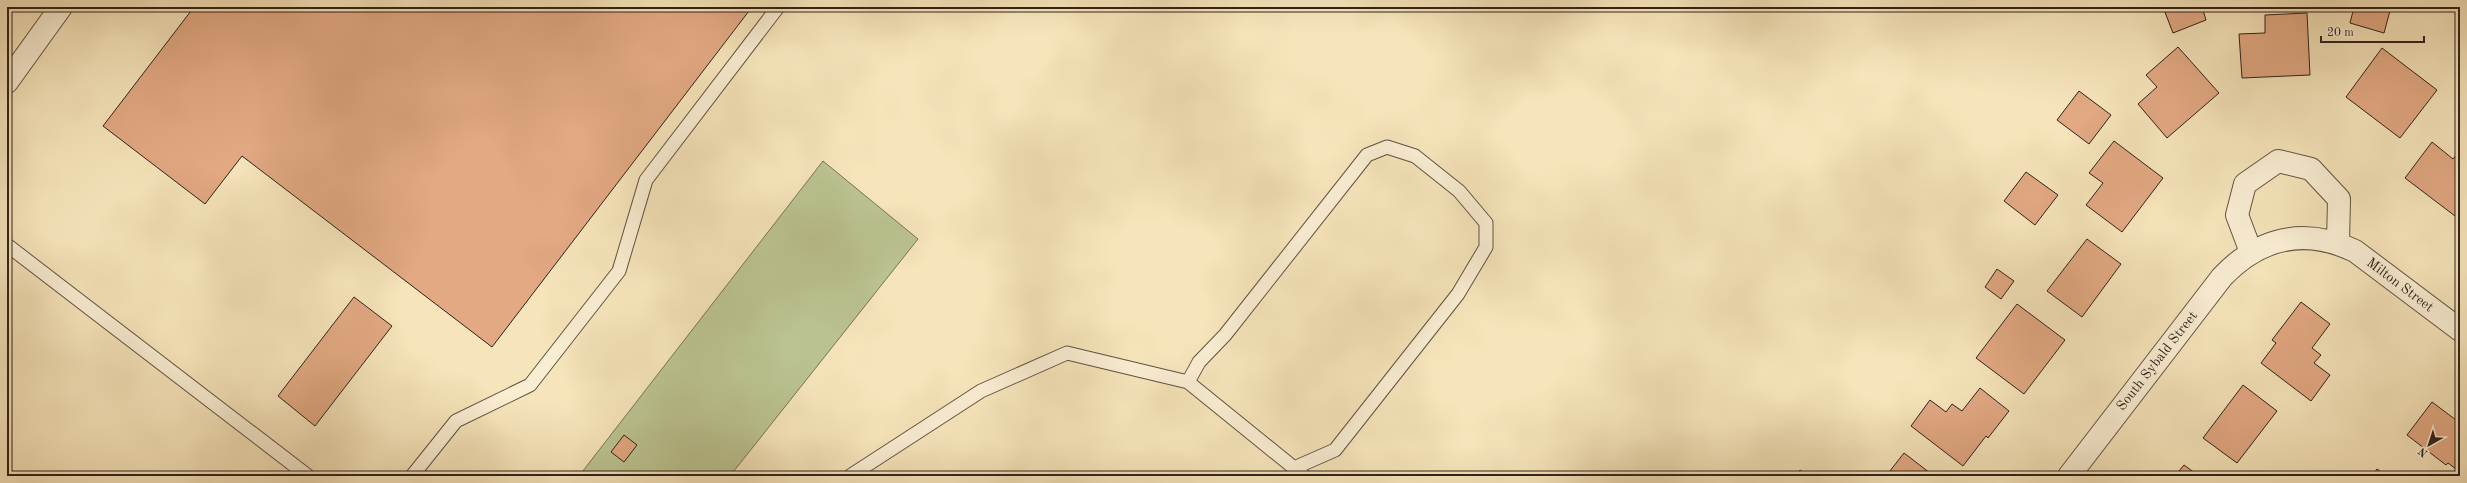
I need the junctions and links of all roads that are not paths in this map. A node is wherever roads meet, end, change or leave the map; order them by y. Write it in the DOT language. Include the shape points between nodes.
graph roads {
  1 [pos="61,7"];
  2 [pos="778,7"];
  3 [pos="7,82"];
  4 [pos="2288,239"];
  5 [pos="2338,243"];
  6 [pos="7,245"];
  7 [pos="2251,252"];
  8 [pos="2460,330"];
  9 [pos="1188,382"];
  10 [pos="1299,472"];
  11 [pos="308,476"];
  12 [pos="412,476"];
  13 [pos="850,476"];
  14 [pos="2069,476"];
  1 -- 3 [label="street"];
  2 -- 12 [label="lane" via="646,180 619,271 530,384 456,421"];
  4 -- 5 [label="street, Milton Street" via="2319,238"];
  4 -- 7 [label="street, South Sybald Street"];
  5 -- 7 [label="street" via="2339,198 2311,169 2278,161 2245,184 2237,216"];
  5 -- 8 [label="street, Milton Street" via="2355,251"];
  6 -- 11 [label="lane"];
  7 -- 14 [label="street, South Sybald Street" via="2222,278"];
  9 -- 10 [label="lane"];
  9 -- 10 [label="lane" via="1199,362 1245,310 1367,155 1386,147 1415,156 1459,191 1486,224 1486,247 1458,294 1335,450"];
  9 -- 13 [label="lane" via="1067,353 981,391"];
}
